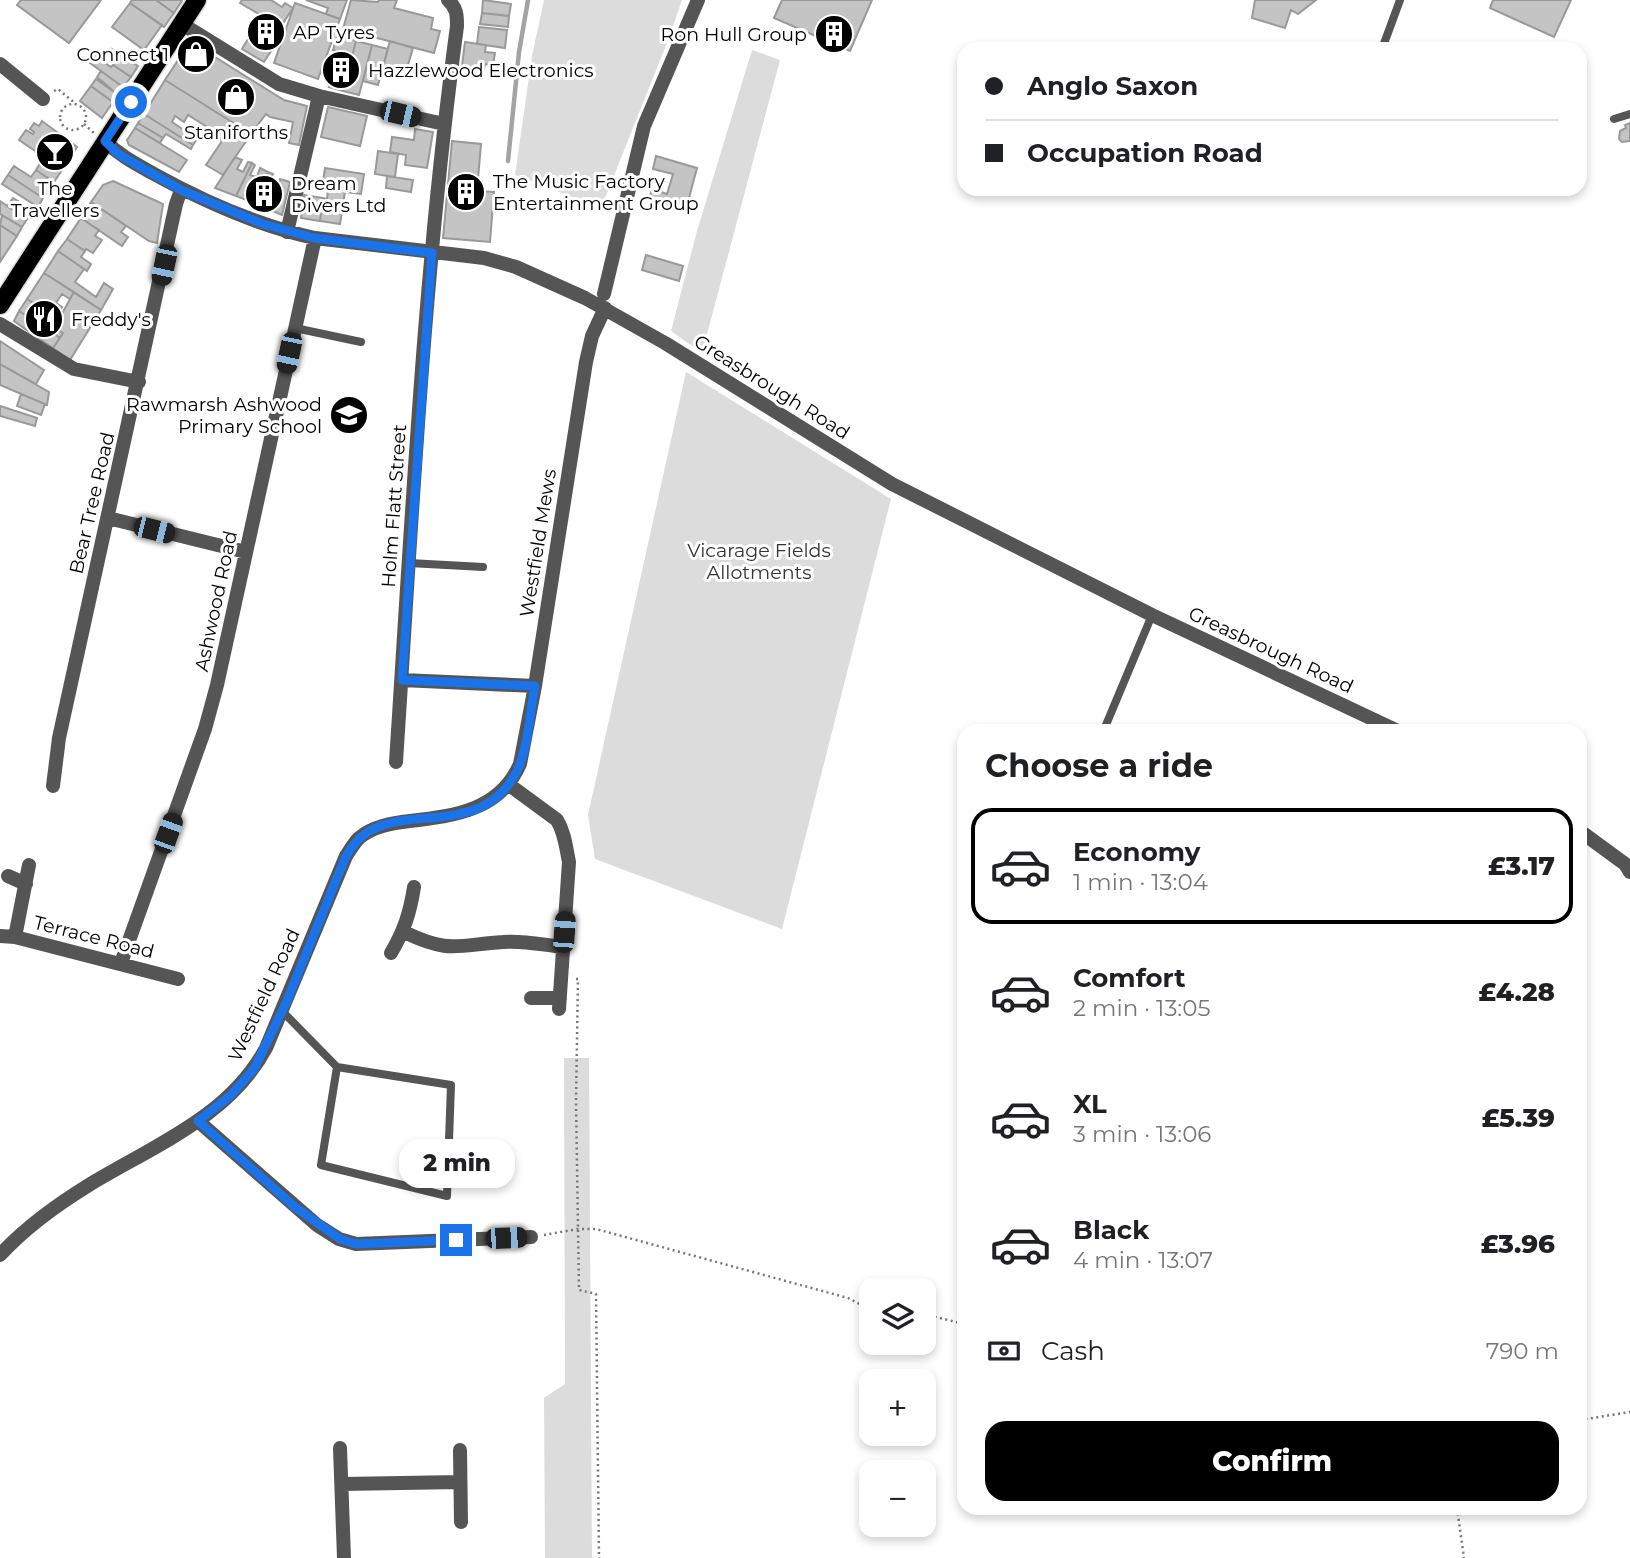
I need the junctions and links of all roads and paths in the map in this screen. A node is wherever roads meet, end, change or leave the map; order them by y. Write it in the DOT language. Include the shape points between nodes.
graph roads {
  1 [pos="197,0"];
  2 [pos="698,0"];
  3 [pos="1400,0"];
  4 [pos="453,2"];
  5 [pos="183,24"];
  6 [pos="1385,42"];
  7 [pos="0,64"];
  8 [pos="319,96"];
  9 [pos="43,99"];
  10 [pos="76,104"];
  11 [pos="1630,114"];
  12 [pos="1614,119"];
  13 [pos="444,124"];
  14 [pos="105,141"];
  15 [pos="181,190"];
  16 [pos="287,232"];
  17 [pos="314,238"];
  18 [pos="432,253"];
  19 [pos="604,301"];
  20 [pos="0,305"];
  21 [pos="0,324"];
  22 [pos="295,328"];
  23 [pos="362,342"];
  24 [pos="139,382"];
  25 [pos="108,518"];
  26 [pos="246,552"];
  27 [pos="410,564"];
  28 [pos="483,567"];
  29 [pos="1152,615"];
  30 [pos="402,680"];
  31 [pos="535,686"];
  32 [pos="1106,724"];
  33 [pos="1383,724"];
  34 [pos="396,762"];
  35 [pos="508,784"];
  36 [pos="53,786"];
  37 [pos="1587,836"];
  38 [pos="29,866"];
  39 [pos="1630,872"];
  40 [pos="8,876"];
  41 [pos="26,884"];
  42 [pos="414,887"];
  43 [pos="404,932"];
  44 [pos="8,937"];
  45 [pos="563,947"];
  46 [pos="391,953"];
  47 [pos="121,963"];
  48 [pos="561,977"];
  49 [pos="178,979"];
  50 [pos="531,998"];
  51 [pos="283,1012"];
  52 [pos="337,1067"];
  53 [pos="198,1121"];
  54 [pos="578,1229"];
  55 [pos="531,1237"];
  56 [pos="0,1255"];
  57 [pos="859,1304"];
  58 [pos="936,1317"];
  59 [pos="957,1322"];
  60 [pos="1630,1412"];
  61 [pos="1587,1419"];
  62 [pos="340,1448"];
  63 [pos="460,1450"];
  64 [pos="460,1482"];
  65 [pos="342,1484"];
  66 [pos="1458,1515"];
  67 [pos="461,1522"];
  68 [pos="344,1558"];
  69 [pos="599,1558"];
  70 [pos="1464,1558"];
  1 -- 5 [label="main road"];
  2 -- 19 [label="street, Westfield Mews" via="644,126"];
  3 -- 6 [label="lane"];
  4 -- 13 [label="street, Holm Flatt Street" via="457,26"];
  5 -- 8 [label="street" via="279,84"];
  5 -- 14 [label="main road"];
  7 -- 9 [label="street"];
  8 -- 13 [label="street"];
  8 -- 16 [label="street"];
  9 -- 10 [label="path" via="58,89"];
  10 -- 10 [label="path" via="65,107 61,114 62,122 72,129 83,125 86,117"];
  11 -- 12 [label="lane"];
  13 -- 18 [label="street, Holm Flatt Street"];
  14 -- 15 [label="street, Greasbrough Road" via="118,154"];
  14 -- 20 [label="main road"];
  15 -- 16 [label="street, Greasbrough Road"];
  15 -- 24 [label="street, Bear Tree Road"];
  16 -- 17 [label="street, Greasbrough Road"];
  17 -- 18 [label="street, Greasbrough Road"];
  17 -- 22 [label="street, Ashwood Road"];
  18 -- 19 [label="street, Greasbrough Road" via="484,258"];
  18 -- 27 [label="street, Holm Flatt Street"];
  19 -- 29 [label="street, Greasbrough Road" via="892,484"];
  19 -- 31 [label="street, Westfield Mews" via="586,362"];
  21 -- 24 [label="street" via="74,369"];
  22 -- 23 [label="lane"];
  22 -- 26 [label="street, Ashwood Road"];
  24 -- 25 [label="street, Bear Tree Road"];
  25 -- 26 [label="street"];
  25 -- 36 [label="street, Bear Tree Road" via="59,738"];
  26 -- 47 [label="street, Ashwood Road" via="205,729"];
  27 -- 28 [label="lane"];
  27 -- 30 [label="street, Holm Flatt Street"];
  29 -- 32 [label="lane"];
  29 -- 33 [label="street, Greasbrough Road"];
  30 -- 31 [label="street"];
  30 -- 34 [label="street, Holm Flatt Street"];
  31 -- 35 [label="street, Westfield Mews" via="520,764"];
  35 -- 45 [label="street" via="547,810 562,828 569,862"];
  35 -- 51 [label="street, Westfield Road" via="492,800 470,811 381,826 360,838 342,866"];
  37 -- 39 [label="street"];
  38 -- 41 [label="street"];
  40 -- 41 [label="street"];
  41 -- 44 [label="street"];
  42 -- 43 [label="street"];
  43 -- 45 [label="street" via="443,947 505,942"];
  43 -- 46 [label="street"];
  44 -- 47 [label="street, Terrace Road"];
  45 -- 48 [label="street"];
  47 -- 49 [label="street, Terrace Road"];
  48 -- 50 [label="street" via="560,1004"];
  48 -- 54 [label="path" via="578,979"];
  51 -- 52 [label="lane"];
  51 -- 53 [label="street, Westfield Road" via="254,1069"];
  52 -- 52 [label="lane" via="451,1085 447,1196 321,1166"];
  53 -- 55 [label="street" via="295,1207 340,1239 356,1244"];
  53 -- 56 [label="street, Westfield Road" via="87,1186"];
  54 -- 55 [label="path"];
  54 -- 57 [label="path" via="596,1229"];
  54 -- 69 [label="path" via="579,1290 596,1294"];
  58 -- 59 [label="path"];
  60 -- 61 [label="path"];
  62 -- 65 [label="street"];
  63 -- 64 [label="street"];
  64 -- 65 [label="street"];
  64 -- 67 [label="street"];
  65 -- 68 [label="street"];
  66 -- 70 [label="path"];
}
